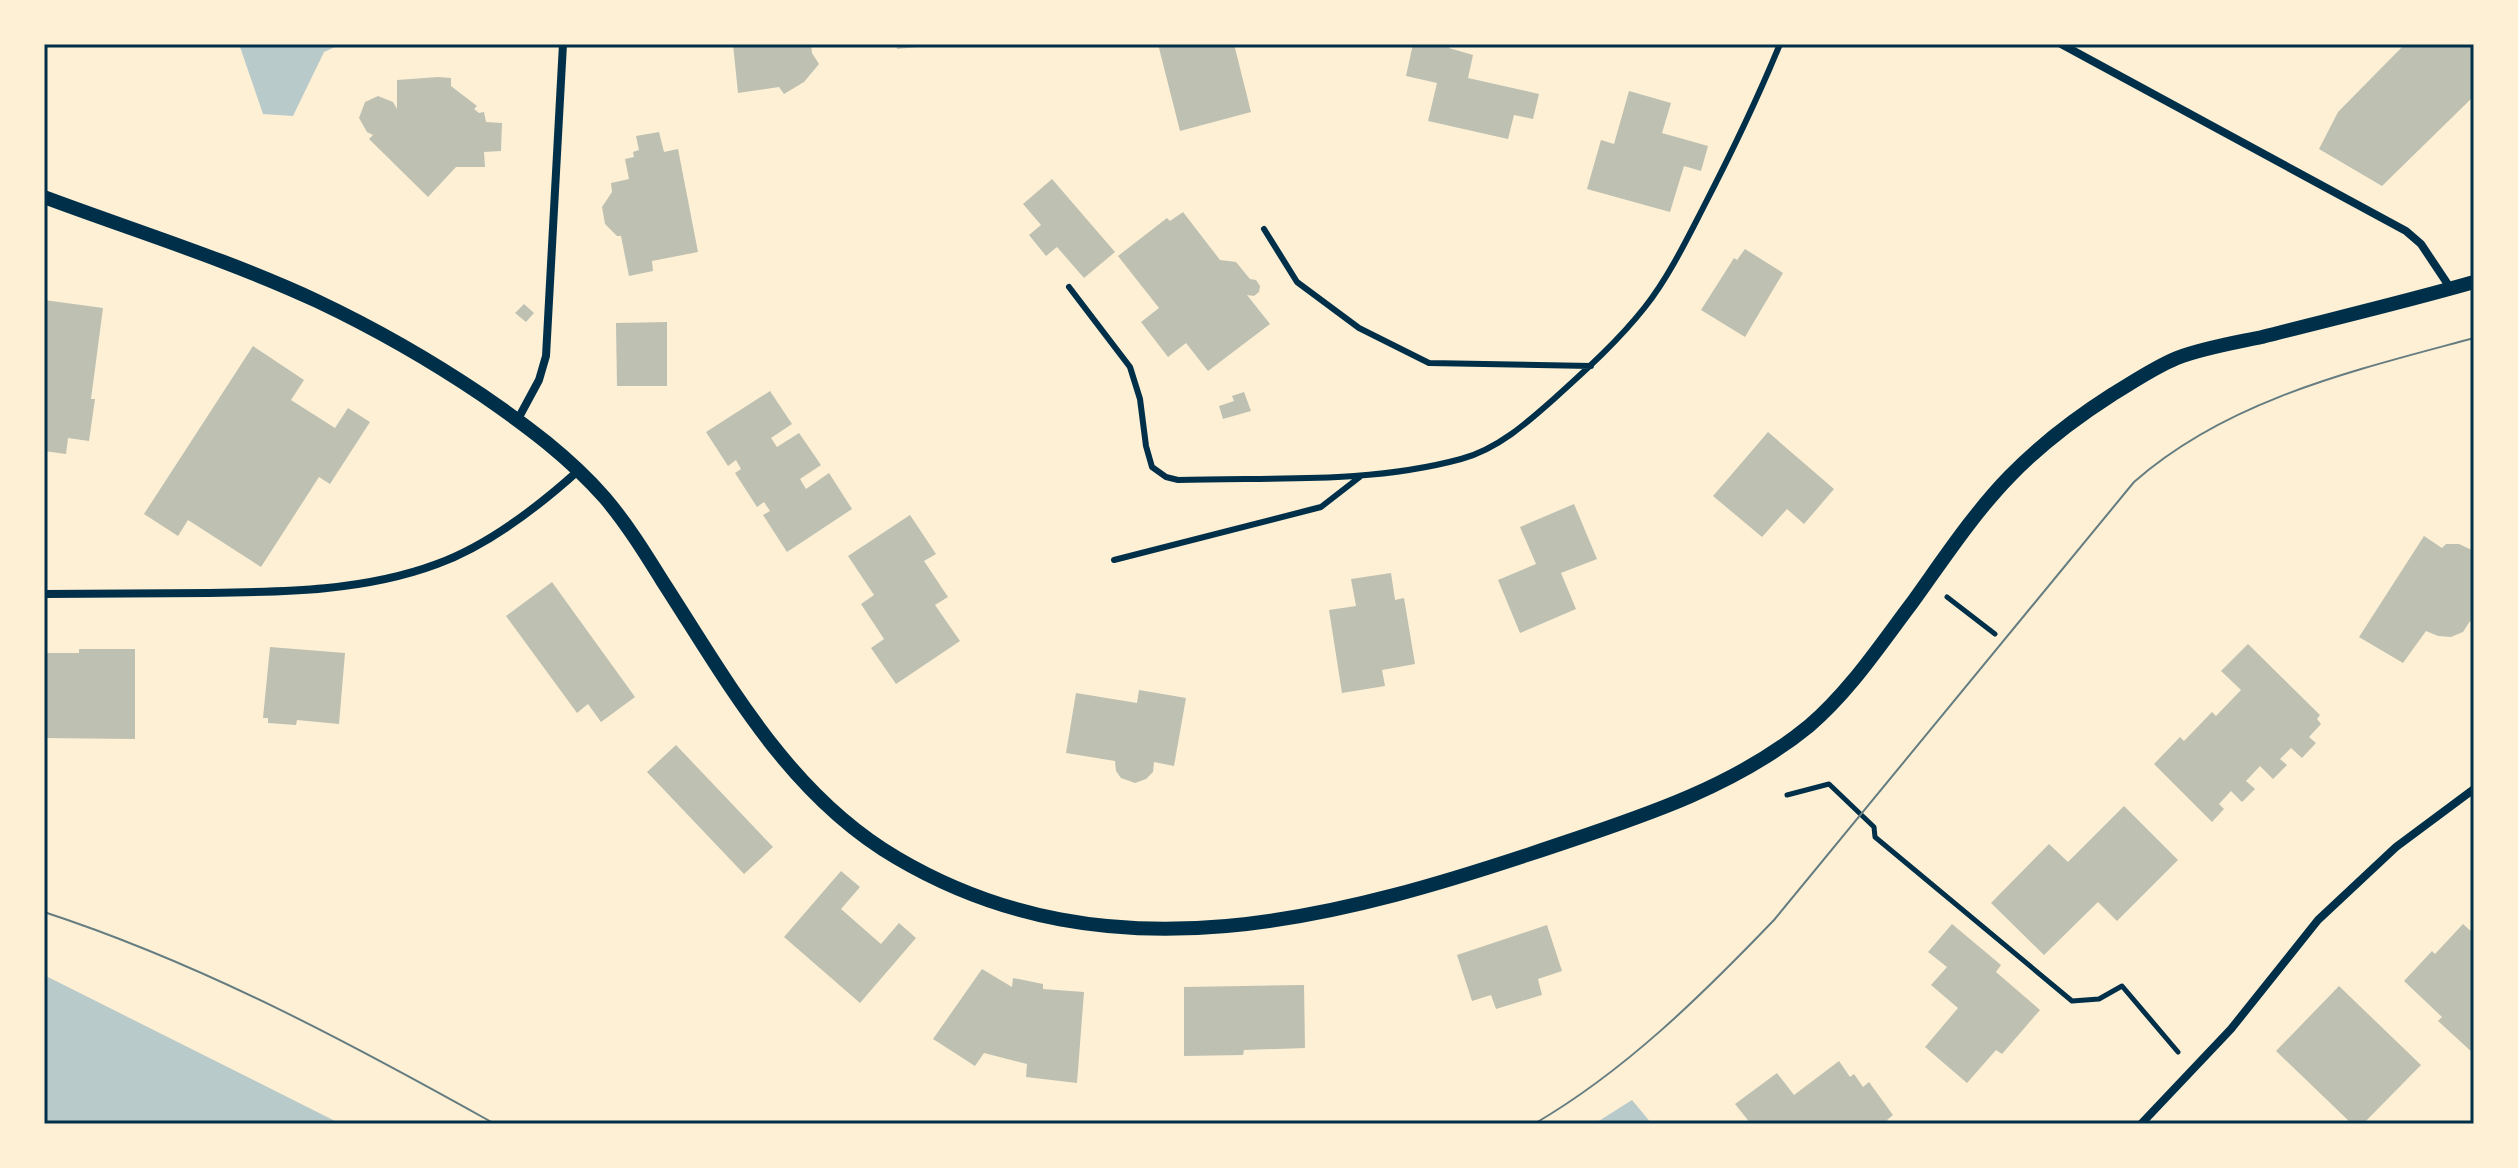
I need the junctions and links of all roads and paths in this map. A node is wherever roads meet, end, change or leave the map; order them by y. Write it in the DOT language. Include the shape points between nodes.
graph roads {
  1 [pos="563,44"];
  2 [pos="1780,44"];
  3 [pos="2061,44"];
  4 [pos="44,197"];
  5 [pos="1264,229"];
  6 [pos="2474,282"];
  7 [pos="1069,287"];
  8 [pos="2451,289"];
  9 [pos="1591,366"];
  10 [pos="518,419"];
  11 [pos="579,470"];
  12 [pos="1361,476"];
  13 [pos="1114,560"];
  14 [pos="1927,582"];
  15 [pos="44,594"];
  16 [pos="1995,634"];
  17 [pos="2474,789"];
  18 [pos="1787,795"];
  19 [pos="2158,1027"];
  20 [pos="2141,1124"];
  1 -- 10 [label="street" via="546,356"];
  2 -- 9 [label="lane" via="1750,116 1685,242 1646,306"];
  3 -- 8 [label="street" via="2406,231"];
  4 -- 10 [label="street" via="316,301 452,375"];
  5 -- 9 [label="lane" via="1297,282 1359,328 1429,363"];
  6 -- 8 [label="street"];
  7 -- 12 [label="lane" via="1130,367 1152,467 1166,477"];
  8 -- 14 [label="street" via="2178,358 2118,391 2078,417 2009,476"];
  9 -- 12 [label="lane" via="1503,440 1464,458"];
  10 -- 11 [label="street"];
  11 -- 14 [label="street" via="625,523 753,720 827,806 889,853 965,892 1035,915 1112,927 1196,928 1333,911 1478,872 1640,817 1765,759 1814,721 1862,670"];
  11 -- 15 [label="street" via="485,541 404,576 258,592"];
  12 -- 13 [label="lane" via="1321,507"];
  14 -- 16 [label="path"];
  17 -- 20 [label="street" via="2396,847 2318,920 2231,1029"];
  18 -- 19 [label="path" via="1829,784 1874,827 1875,837 2072,1001 2099,999 2122,986"];
}
